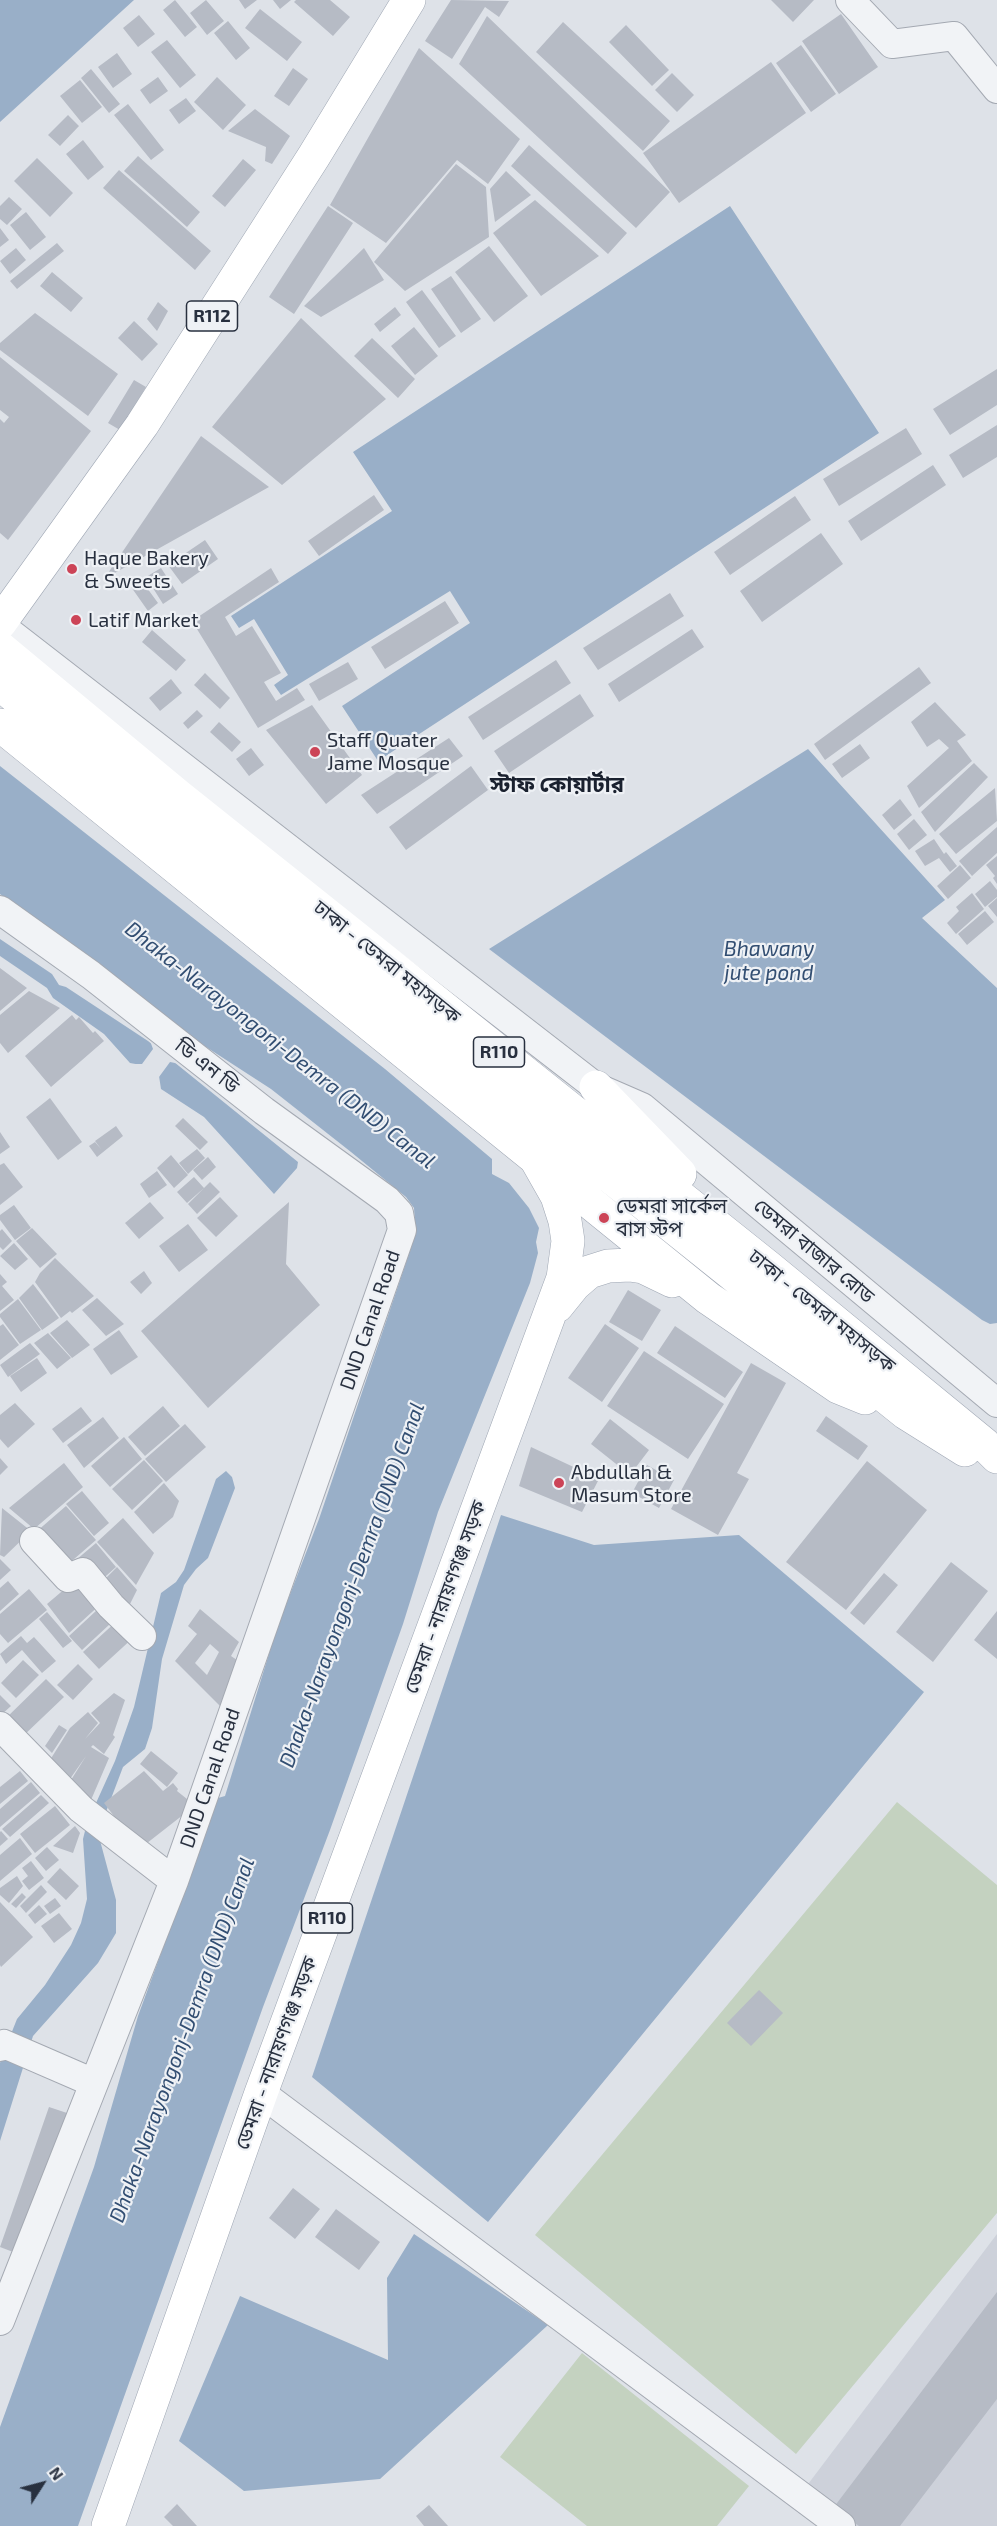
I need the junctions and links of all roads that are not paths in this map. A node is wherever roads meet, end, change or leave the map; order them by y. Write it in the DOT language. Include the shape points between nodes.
graph roads {
  1 [pos="409,0"];
  2 [pos="850,0"];
  3 [pos="997,89"];
  4 [pos="0,624"];
  5 [pos="0,648"];
  6 [pos="0,684"];
  7 [pos="0,725"];
  8 [pos="0,910"];
  9 [pos="596,1087"];
  10 [pos="536,1159"];
  11 [pos="402,1230"];
  12 [pos="768,1267"];
  13 [pos="708,1298"];
  14 [pos="552,1312"];
  15 [pos="997,1402"];
  16 [pos="906,1413"];
  17 [pos="997,1457"];
  18 [pos="997,1470"];
  19 [pos="34,1542"];
  20 [pos="142,1636"];
  21 [pos="0,1726"];
  22 [pos="174,1881"];
  23 [pos="0,2048"];
  24 [pos="94,2083"];
  25 [pos="261,2093"];
  26 [pos="0,2321"];
  27 [pos="108,2526"];
  28 [pos="841,2526"];
  1 -- 4 [label="main road, R112" via="142,425"];
  2 -- 3 [label="street" via="892,44 954,36"];
  4 -- 9 [label="street, ডেমরা বাজার রোড"];
  5 -- 12 [label="main road, ঢাকা - ডেমরা মহাসড়ক / R110" via="177,795"];
  6 -- 16 [label="main road, ঢাকা - ডেমরা মহাসড়ক / R110"];
  7 -- 10 [label="main road"];
  8 -- 11 [label="street, ডি এন ডি" via="91,975 264,1112 387,1200 399,1213"];
  9 -- 12 [label="main road"];
  9 -- 15 [label="street, ডেমরা বাজার রোড" via="642,1107"];
  10 -- 13 [label="main road"];
  10 -- 14 [label="main road, ডেমরা - নারায়ণগঞ্জ সড়ক / R110" via="557,1196 568,1241 563,1278"];
  11 -- 22 [label="street, DND Canal Road"];
  12 -- 17 [label="main road, ঢাকা - ডেমরা মহাসড়ক / R110"];
  13 -- 14 [label="main road, ডেমরা - নারায়ণগঞ্জ সড়ক / R110" via="643,1267 608,1266 589,1272"];
  13 -- 16 [label="main road" via="838,1387"];
  14 -- 25 [label="main road, ডেমরা - নারায়ণগঞ্জ সড়ক / R110"];
  16 -- 18 [label="main road, ঢাকা - ডেমরা মহাসড়ক / R110"];
  19 -- 20 [label="street" via="68,1578 83,1572"];
  21 -- 22 [label="street" via="86,1813"];
  22 -- 24 [label="street, DND Canal Road"];
  23 -- 24 [label="street" via="4,2044"];
  24 -- 26 [label="street, DND Canal Road"];
  25 -- 27 [label="main road, ডেমরা - নারায়ণগঞ্জ সড়ক / R110"];
  25 -- 28 [label="street"];
}
